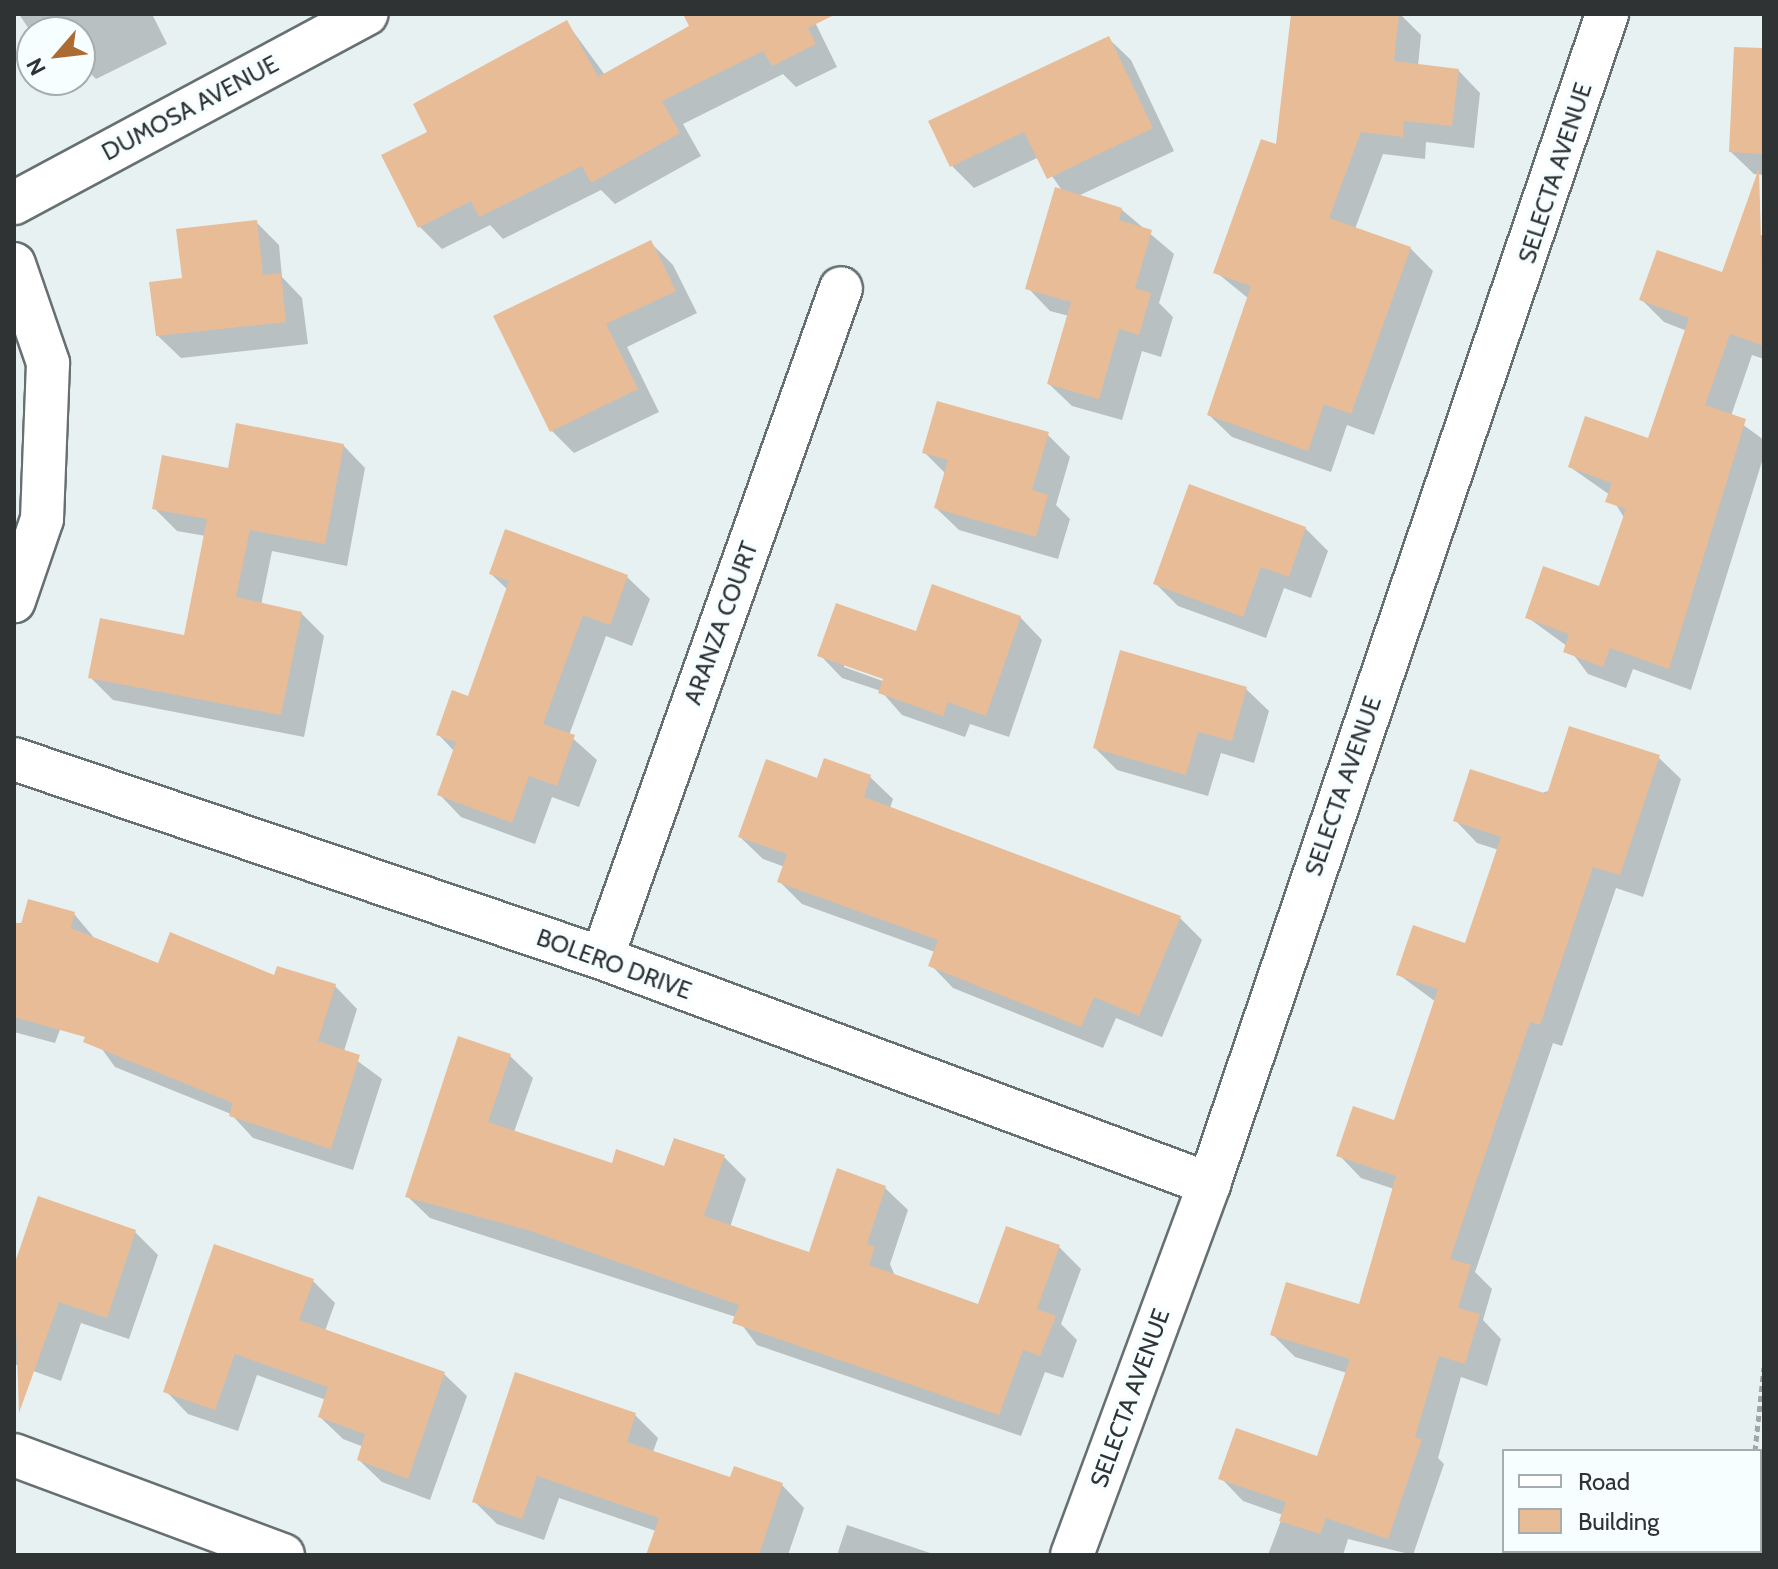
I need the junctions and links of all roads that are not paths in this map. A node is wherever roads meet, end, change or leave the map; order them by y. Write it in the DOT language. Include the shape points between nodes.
graph roads {
  1 [pos="366,14"];
  2 [pos="1607,14"];
  3 [pos="14,203"];
  4 [pos="14,264"];
  5 [pos="841,288"];
  6 [pos="14,601"];
  7 [pos="14,759"];
  8 [pos="602,958"];
  9 [pos="1209,1184"];
  10 [pos="14,1455"];
  11 [pos="283,1555"];
  12 [pos="1072,1555"];
  1 -- 3 [label="street, DUMOSA AVENUE"];
  2 -- 9 [label="street, SELECTA AVENUE"];
  4 -- 6 [label="street" via="48,363 42,519"];
  5 -- 8 [label="street, ARANZA COURT"];
  7 -- 8 [label="street, BOLERO DRIVE"];
  8 -- 9 [label="street, BOLERO DRIVE"];
  9 -- 12 [label="street, SELECTA AVENUE"];
  10 -- 11 [label="street"];
}
